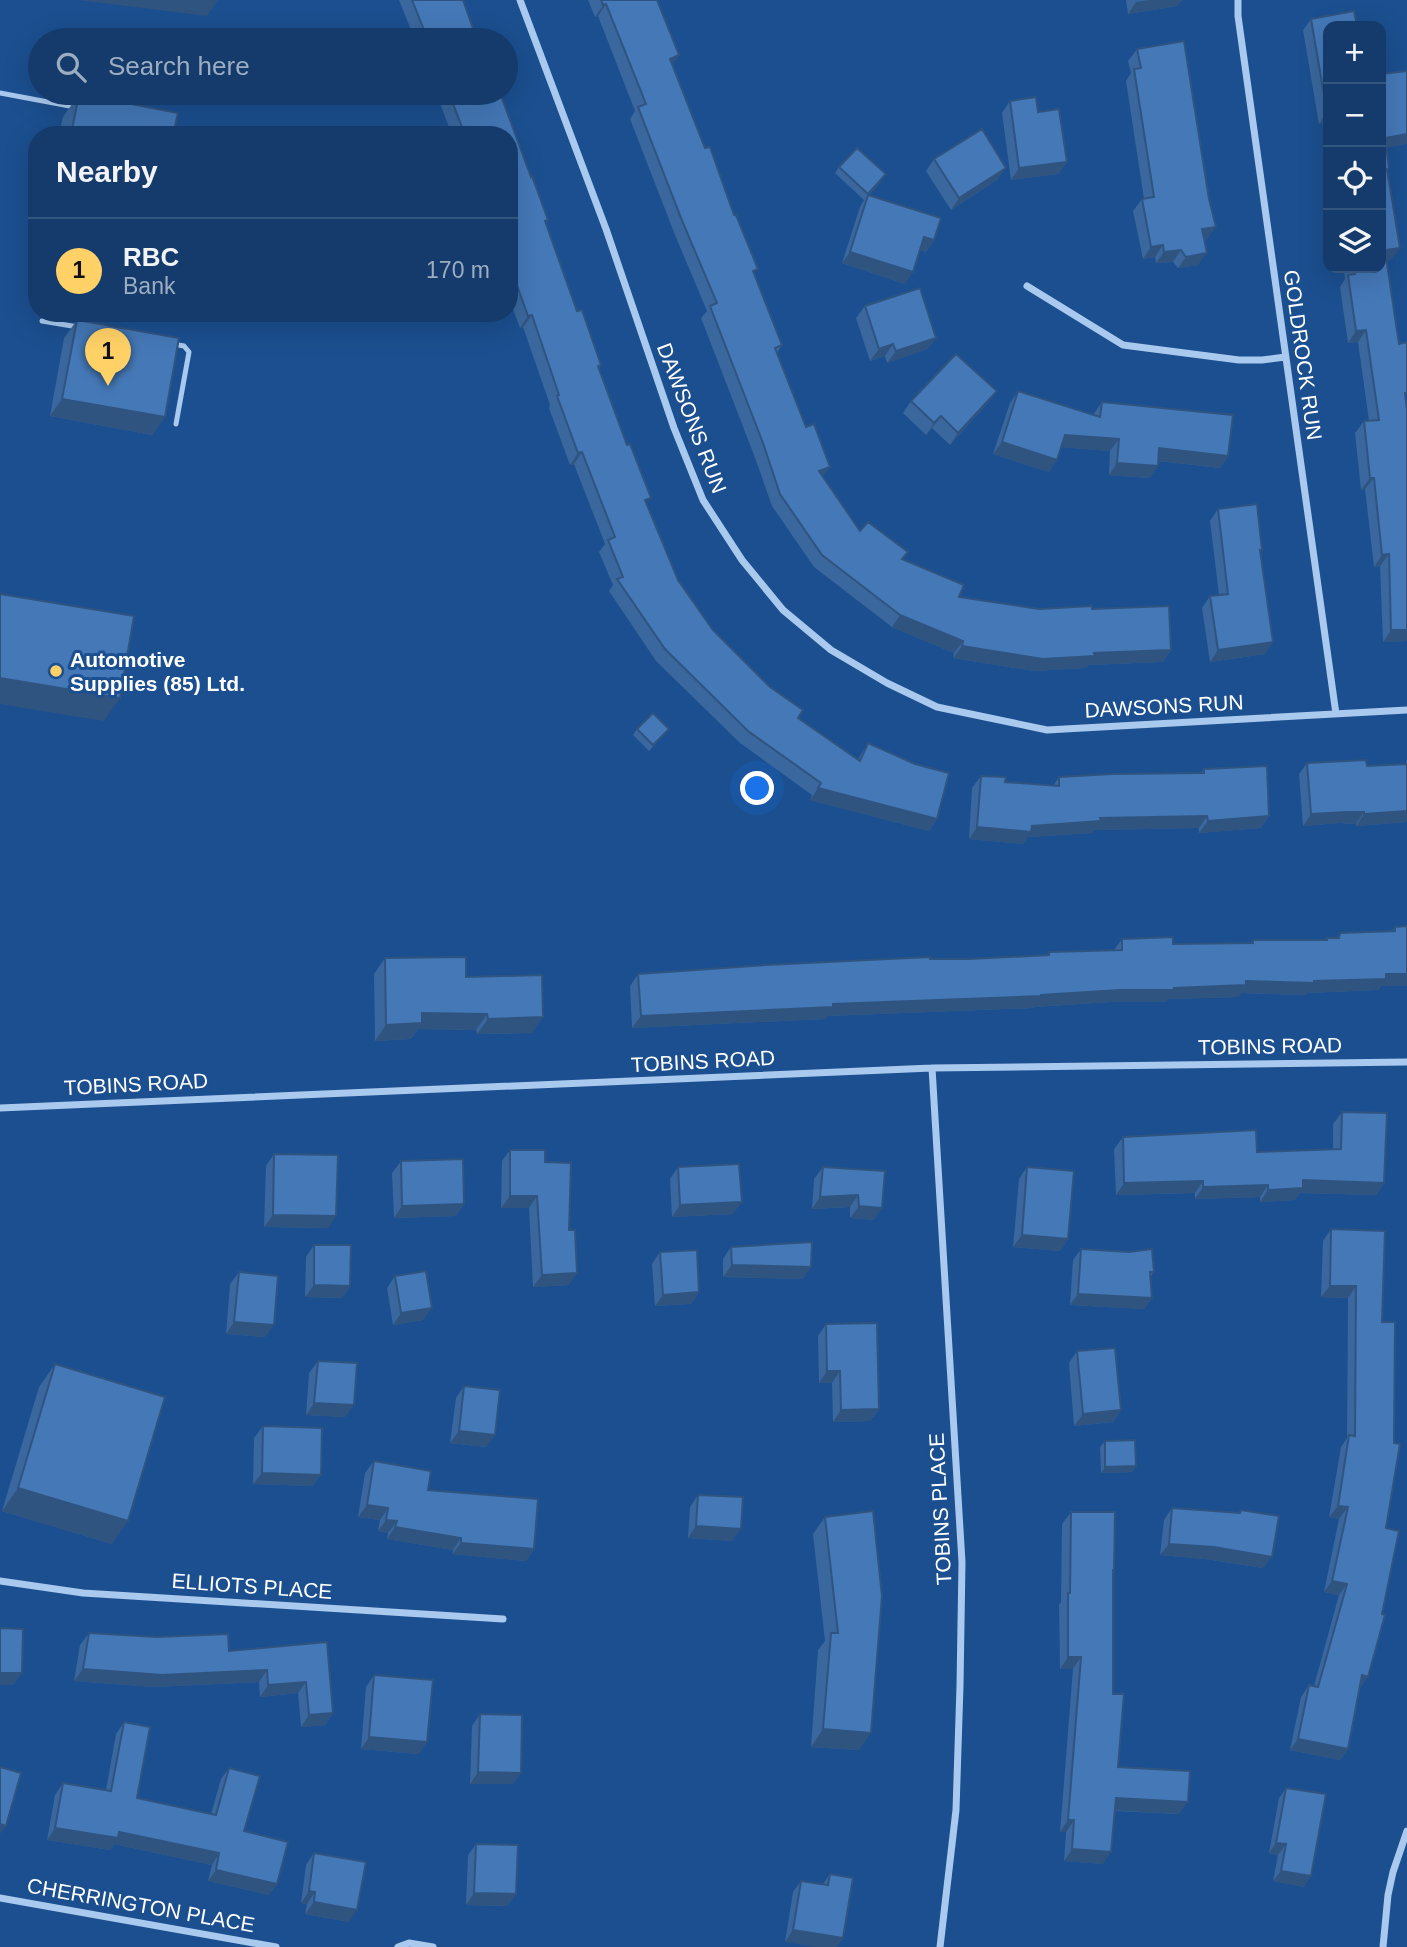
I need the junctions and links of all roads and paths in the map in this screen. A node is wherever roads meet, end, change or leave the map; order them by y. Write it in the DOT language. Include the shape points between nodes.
graph roads {
  1 [pos="520,0"];
  2 [pos="1238,0"];
  3 [pos="0,93"];
  4 [pos="28,98"];
  5 [pos="62,105"];
  6 [pos="78,108"];
  7 [pos="1027,286"];
  8 [pos="48,322"];
  9 [pos="81,328"];
  10 [pos="171,344"];
  11 [pos="1285,357"];
  12 [pos="176,424"];
  13 [pos="1407,710"];
  14 [pos="1336,714"];
  15 [pos="1407,1062"];
  16 [pos="932,1068"];
  17 [pos="0,1108"];
  18 [pos="0,1581"];
  19 [pos="503,1619"];
  20 [pos="1407,1832"];
  21 [pos="0,1898"];
  22 [pos="276,1947"];
  23 [pos="397,1947"];
  24 [pos="433,1947"];
  25 [pos="940,1947"];
  26 [pos="1383,1947"];
  1 -- 14 [label="street, DAWSONS RUN" via="703,500 742,560 783,610 831,650 937,707 1047,730"];
  2 -- 11 [label="street, GOLDROCK RUN"];
  3 -- 4 [label="lane"];
  5 -- 6 [label="lane"];
  7 -- 11 [label="street" via="1123,345 1239,360"];
  8 -- 9 [label="lane"];
  10 -- 12 [label="lane" via="189,352"];
  11 -- 14 [label="street, GOLDROCK RUN"];
  13 -- 14 [label="street, DAWSONS RUN"];
  15 -- 16 [label="street, TOBINS ROAD"];
  16 -- 17 [label="street, TOBINS ROAD"];
  16 -- 25 [label="street, TOBINS PLACE" via="962,1562 956,1810"];
  18 -- 19 [label="street, ELLIOTS PLACE" via="83,1593"];
  20 -- 26 [label="street" via="1388,1895"];
  21 -- 22 [label="street, CHERRINGTON PLACE"];
  23 -- 24 [label="street" via="408,1943"];
}
